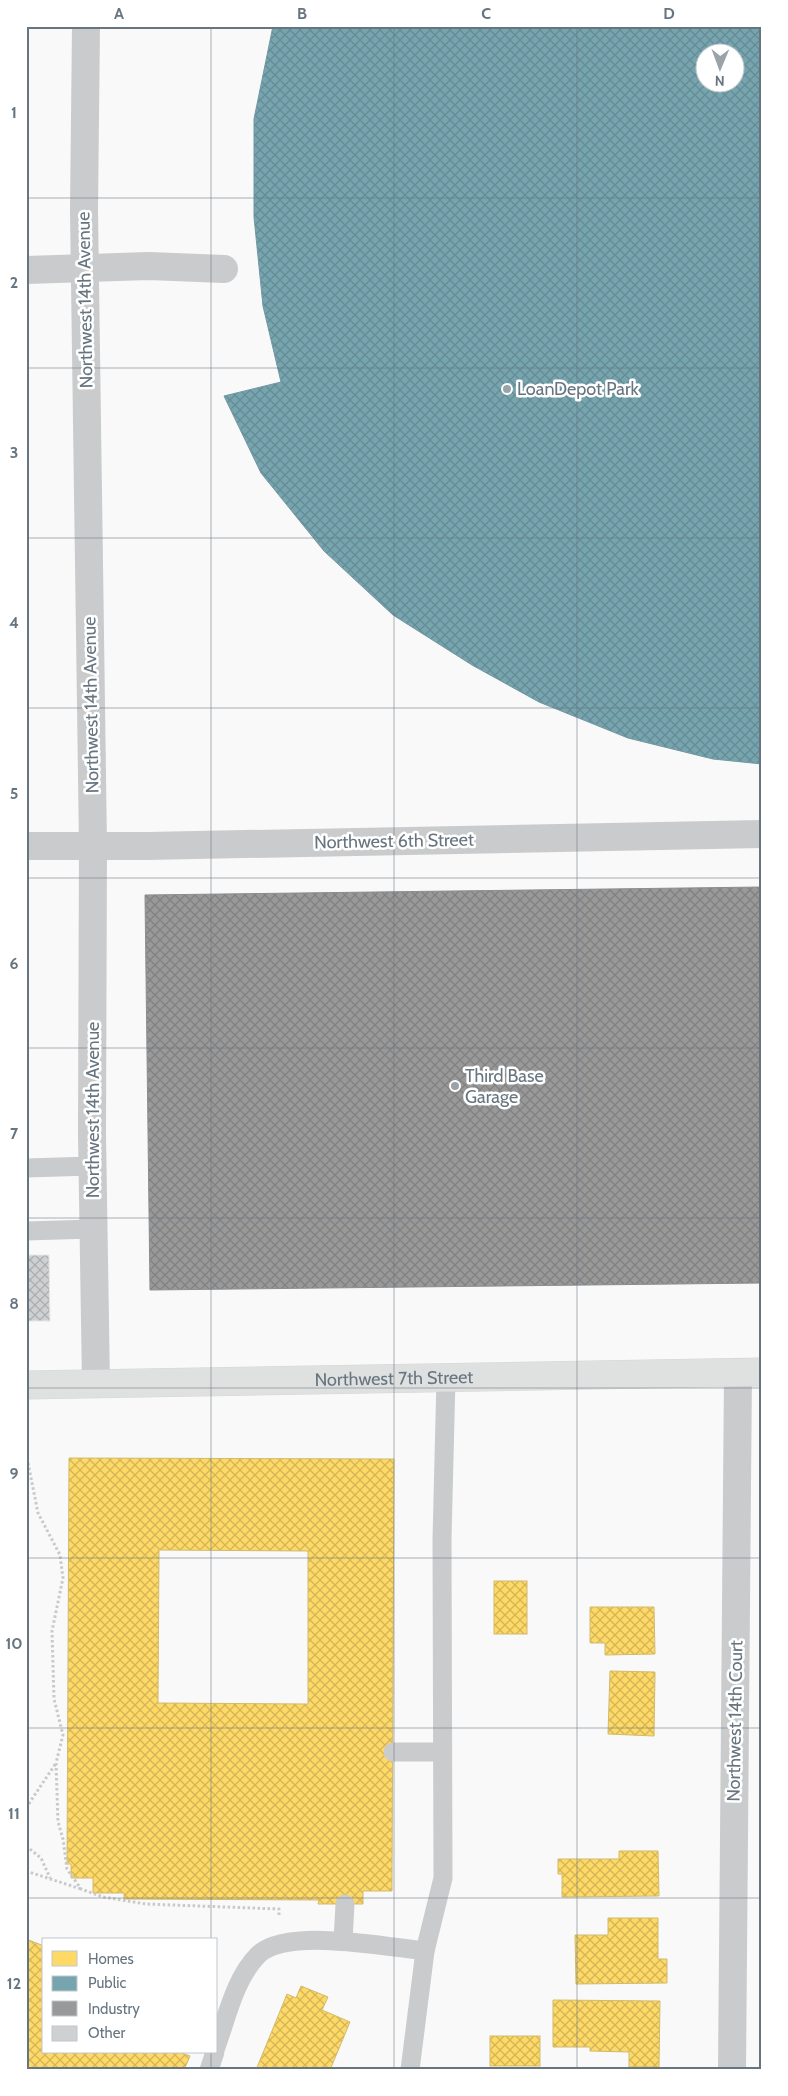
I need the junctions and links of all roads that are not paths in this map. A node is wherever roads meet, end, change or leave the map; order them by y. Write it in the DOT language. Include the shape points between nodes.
graph roads {
  1 [pos="86,26"];
  2 [pos="85,269"];
  3 [pos="26,270"];
  4 [pos="224,270"];
  5 [pos="762,834"];
  6 [pos="26,846"];
  7 [pos="94,846"];
  8 [pos="92,1166"];
  9 [pos="26,1168"];
  10 [pos="93,1229"];
  11 [pos="26,1232"];
  12 [pos="750,1372"];
  13 [pos="446,1378"];
  14 [pos="96,1384"];
  15 [pos="26,1385"];
  16 [pos="393,1752"];
  17 [pos="442,1752"];
  18 [pos="345,1904"];
  19 [pos="343,1941"];
  20 [pos="425,1952"];
  21 [pos="218,2041"];
  22 [pos="213,2054"];
  23 [pos="209,2070"];
  24 [pos="410,2070"];
  25 [pos="732,2070"];
  1 -- 2 [label="street, Northwest 14th Avenue"];
  2 -- 3 [label="street"];
  2 -- 4 [label="street" via="149,266"];
  2 -- 7 [label="street, Northwest 14th Avenue"];
  5 -- 7 [label="street, Northwest 6th Street"];
  6 -- 7 [label="street, Northwest 6th Street"];
  7 -- 8 [label="street, Northwest 14th Avenue"];
  8 -- 9 [label="lane"];
  8 -- 10 [label="street, Northwest 14th Avenue"];
  10 -- 11 [label="lane"];
  10 -- 14 [label="street, Northwest 14th Avenue"];
  12 -- 13 [label="main road, Northwest 7th Street"];
  12 -- 25 [label="street, Northwest 14th Court"];
  13 -- 14 [label="main road, Northwest 7th Street"];
  13 -- 17 [label="lane"];
  14 -- 15 [label="main road, Northwest 7th Street"];
  16 -- 17 [label="lane"];
  17 -- 20 [label="lane" via="443,1878"];
  18 -- 19 [label="lane"];
  19 -- 20 [label="lane"];
  19 -- 21 [label="lane" via="275,1944 259,1953 247,1969 233,1999"];
  20 -- 24 [label="lane"];
  22 -- 23 [label="lane"];
}
